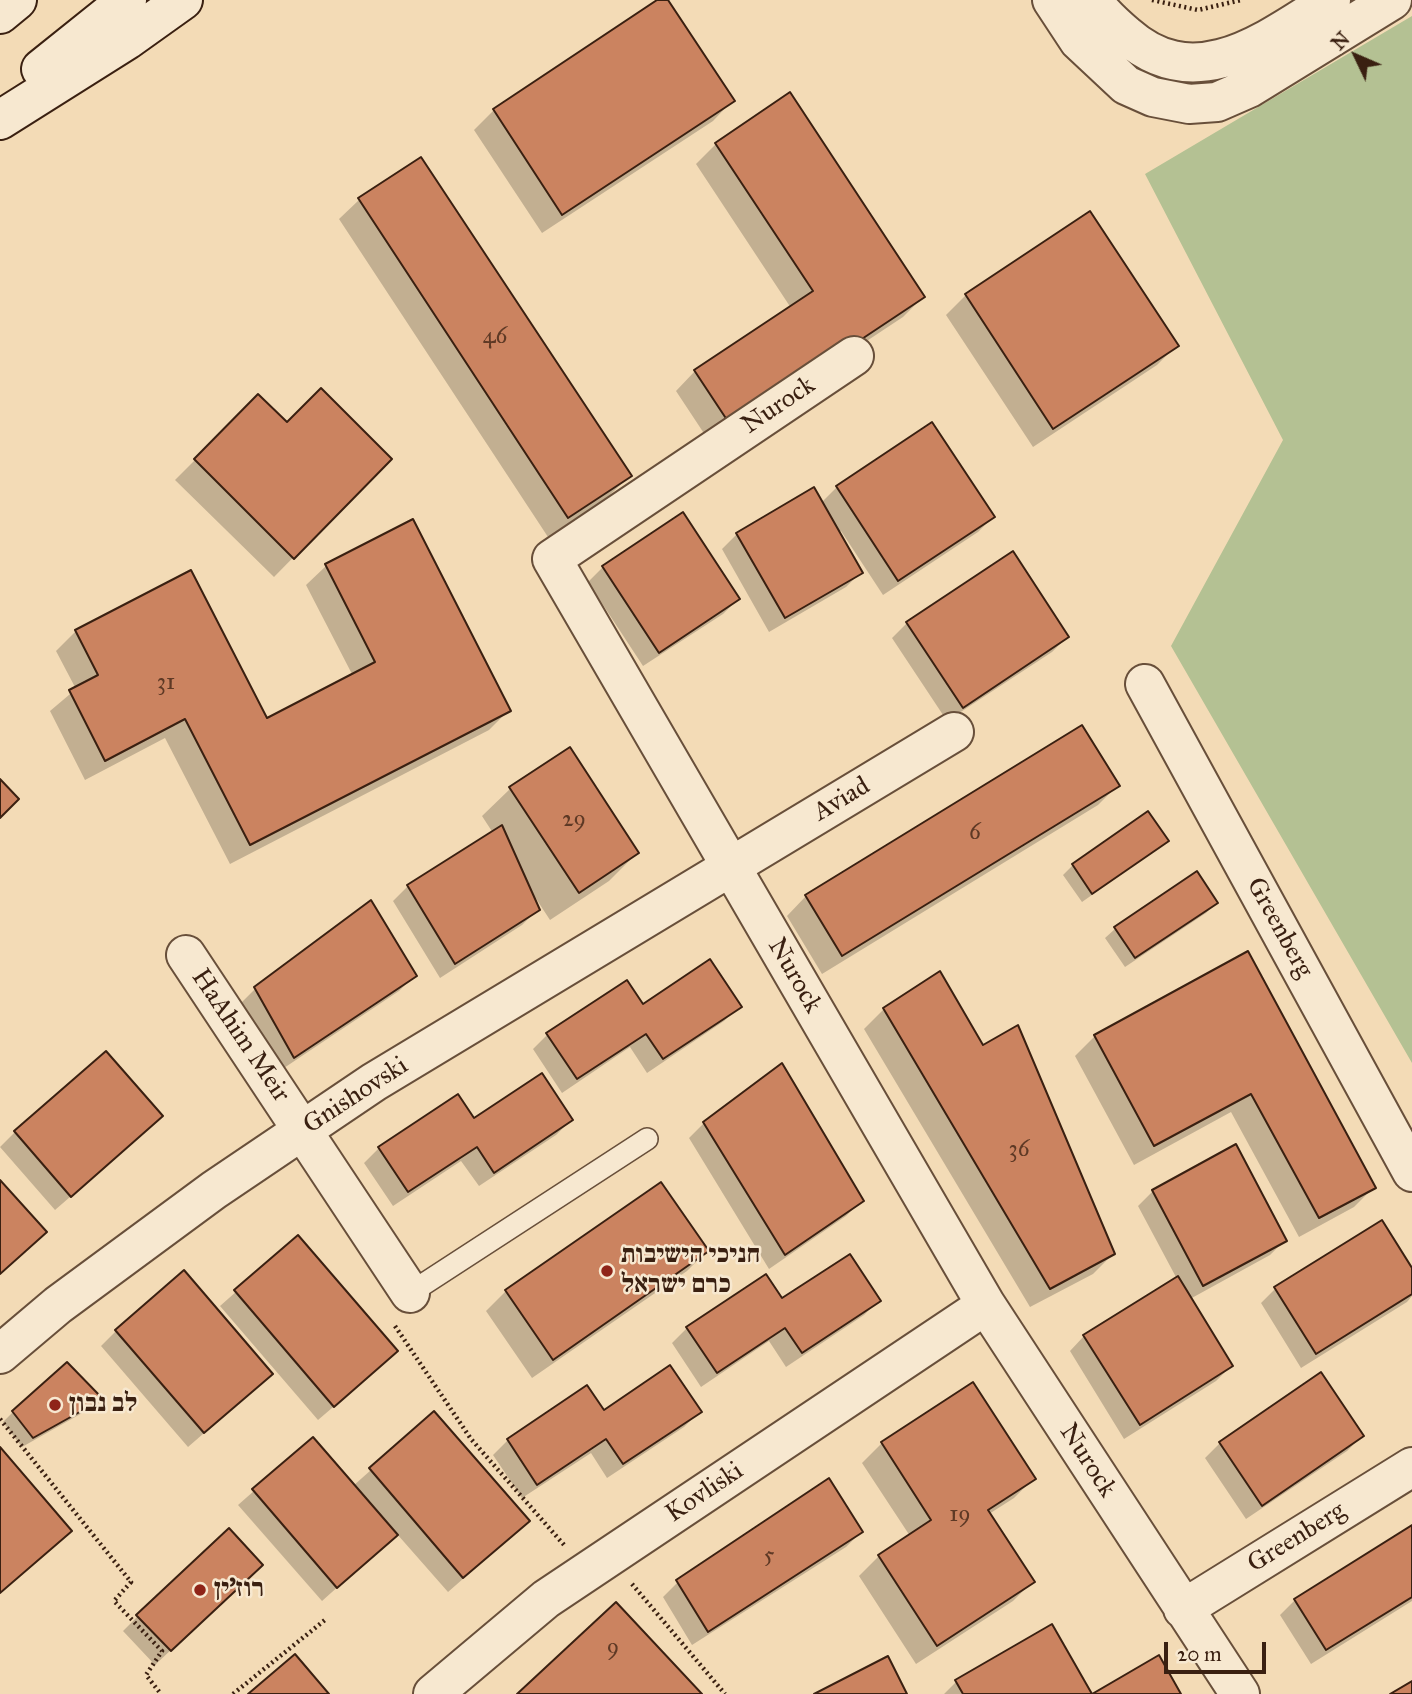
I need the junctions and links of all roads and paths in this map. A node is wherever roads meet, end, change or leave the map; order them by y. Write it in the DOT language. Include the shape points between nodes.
graph roads {
  1 [pos="17,0"];
  2 [pos="127,0"];
  3 [pos="183,0"];
  4 [pos="1052,0"];
  5 [pos="1092,0"];
  6 [pos="1152,0"];
  7 [pos="1241,0"];
  8 [pos="1331,0"];
  9 [pos="1391,0"];
  10 [pos="0,14"];
  11 [pos="0,106"];
  12 [pos="0,120"];
  13 [pos="854,356"];
  14 [pos="1145,684"];
  15 [pos="954,732"];
  16 [pos="731,868"];
  17 [pos="186,955"];
  18 [pos="302,1130"];
  19 [pos="646,1139"];
  20 [pos="1412,1172"];
  21 [pos="399,1304"];
  22 [pos="986,1305"];
  23 [pos="0,1354"];
  24 [pos="0,1419"];
  25 [pos="1412,1467"];
  26 [pos="598,1564"];
  27 [pos="1183,1609"];
  28 [pos="325,1620"];
  29 [pos="161,1694"];
  30 [pos="233,1694"];
  31 [pos="433,1694"];
  32 [pos="725,1694"];
  33 [pos="1240,1694"];
  1 -- 10 [label="street"];
  2 -- 11 [label="street"];
  3 -- 12 [label="street"];
  4 -- 9 [label="street" via="1079,41 1126,85 1153,97 1189,104 1217,102 1249,88"];
  5 -- 8 [label="street" via="1132,41 1153,54 1174,62 1202,63 1267,39"];
  6 -- 7 [label="path" via="1198,10"];
  13 -- 16 [label="street, Nurock" via="552,559"];
  14 -- 20 [label="street, Greenberg"];
  15 -- 16 [label="street, Aviad"];
  16 -- 18 [label="street, Gnishovski"];
  16 -- 22 [label="street, Nurock"];
  17 -- 18 [label="street, HaAhim Meir"];
  18 -- 21 [label="street, HaAhim Meir"];
  18 -- 23 [label="street, Gnishovski" via="58,1305"];
  19 -- 21 [label="lane"];
  21 -- 26 [label="path" via="471,1439"];
  22 -- 26 [label="street, Kovliski"];
  22 -- 27 [label="street, Nurock"];
  24 -- 29 [label="path" via="131,1582 114,1601 162,1651 146,1675"];
  25 -- 27 [label="street, Greenberg"];
  26 -- 31 [label="street, Kovliski" via="546,1599"];
  26 -- 32 [label="path"];
  27 -- 33 [label="street, Nurock"];
  28 -- 30 [label="path"];
}
